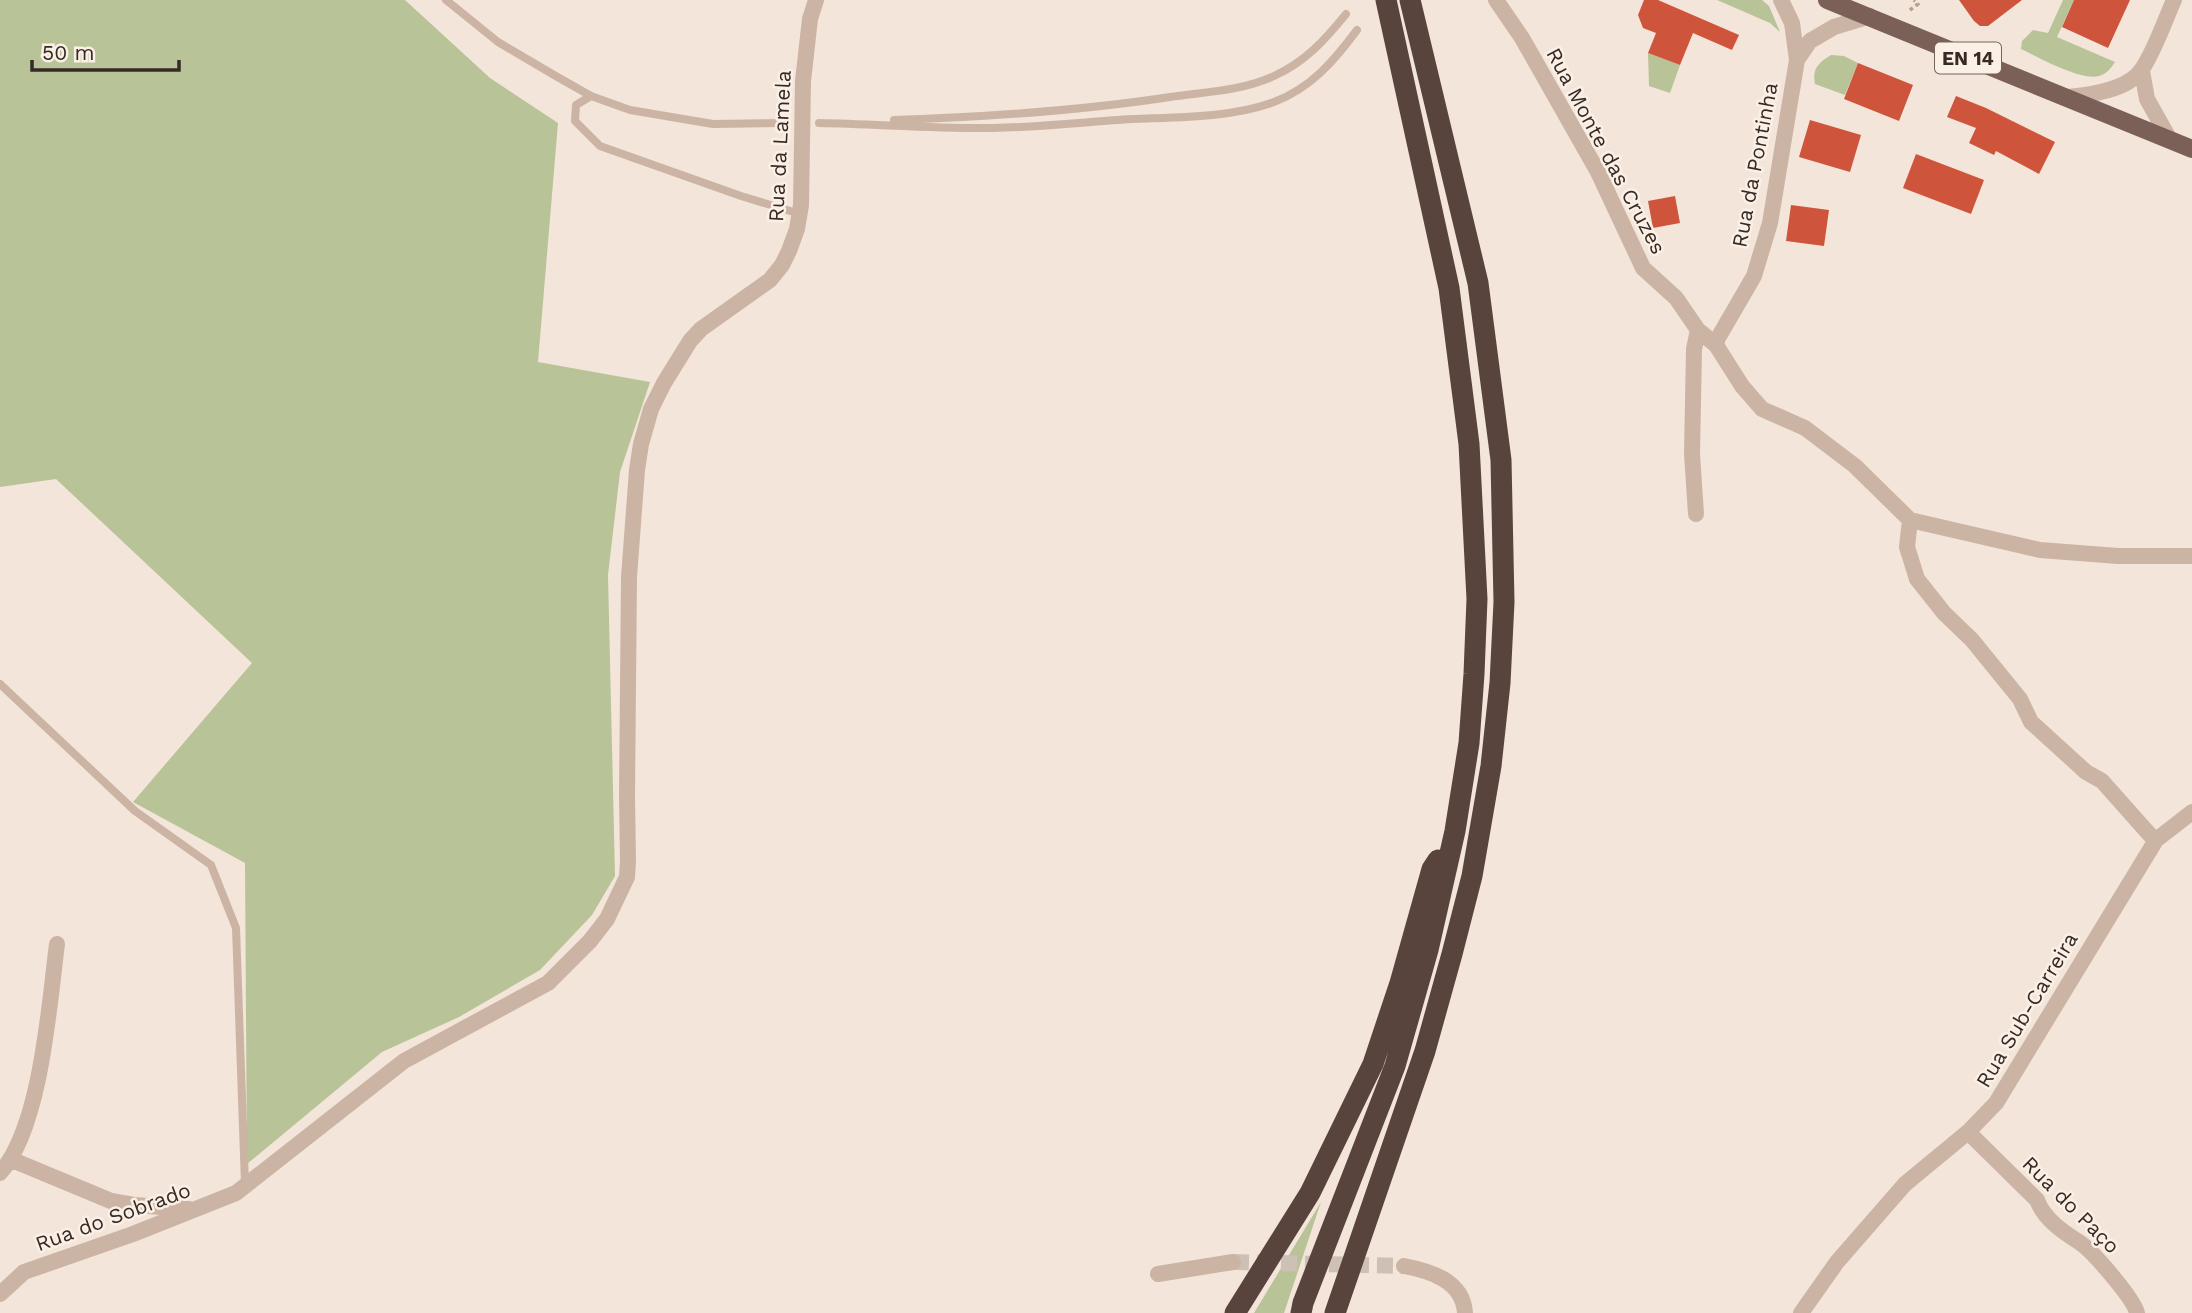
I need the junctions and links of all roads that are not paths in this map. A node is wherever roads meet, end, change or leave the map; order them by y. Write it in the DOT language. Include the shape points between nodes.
graph roads {
  1 [pos="446,0"];
  2 [pos="816,0"];
  3 [pos="1386,0"];
  4 [pos="1410,0"];
  5 [pos="1496,0"];
  6 [pos="1781,0"];
  7 [pos="1827,0"];
  8 [pos="2174,0"];
  9 [pos="1346,13"];
  10 [pos="1870,16"];
  11 [pos="1357,30"];
  12 [pos="1797,60"];
  13 [pos="2142,71"];
  14 [pos="591,96"];
  15 [pos="2068,97"];
  16 [pos="786,123"];
  17 [pos="2170,140"];
  18 [pos="2192,149"];
  19 [pos="800,214"];
  20 [pos="1698,330"];
  21 [pos="1716,345"];
  22 [pos="1696,514"];
  23 [pos="1910,520"];
  24 [pos="2192,556"];
  25 [pos="0,684"];
  26 [pos="2192,812"];
  27 [pos="1455,831"];
  28 [pos="2156,839"];
  29 [pos="57,944"];
  30 [pos="1968,1132"];
  31 [pos="10,1159"];
  32 [pos="0,1173"];
  33 [pos="245,1186"];
  34 [pos="195,1210"];
  35 [pos="1233,1262"];
  36 [pos="1404,1266"];
  37 [pos="1158,1274"];
  38 [pos="0,1294"];
  39 [pos="1235,1313"];
  40 [pos="1301,1313"];
  41 [pos="1335,1313"];
  42 [pos="1465,1313"];
  43 [pos="1801,1313"];
  44 [pos="2137,1313"];
  1 -- 14 [label="lane" via="498,42"];
  2 -- 19 [label="street, Rua da Lamela" via="803,80"];
  3 -- 27 [label="highway" via="1449,288 1469,444 1477,599 1469,743"];
  4 -- 41 [label="highway" via="1478,283 1501,460 1504,602 1500,683 1472,876 1455,941 1425,1051"];
  5 -- 20 [label="street, Rua Monte das Cruzes" via="1598,172 1643,268 1676,298"];
  6 -- 12 [label="street, Rua da Pontinha" via="1792,23"];
  7 -- 10 [label="main road, EN 14"];
  8 -- 13 [label="street"];
  9 -- 11 [label="lane" via="1303,59 1246,86 1000,116 818,122 993,128 1246,109 1298,91 1320,75"];
  10 -- 12 [label="street, Rua da Pontinha" via="1834,27 1810,41"];
  10 -- 15 [label="main road, EN 14"];
  12 -- 21 [label="street, Rua da Pontinha" via="1770,223 1754,276"];
  13 -- 15 [label="street" via="2099,93"];
  13 -- 17 [label="street" via="2147,99"];
  14 -- 16 [label="lane" via="630,110 713,124"];
  14 -- 19 [label="lane" via="576,105 575,121 600,146"];
  15 -- 17 [label="main road, EN 14"];
  17 -- 18 [label="main road, EN 14"];
  19 -- 33 [label="street, Rua da Lamela" via="789,251 770,280 690,341 651,409 641,444 629,577 628,861 626,877 607,919 548,983 404,1061"];
  20 -- 21 [label="street, Rua Monte das Cruzes"];
  20 -- 22 [label="street" via="1692,454"];
  21 -- 23 [label="street" via="1762,410 1805,428 1855,466"];
  23 -- 24 [label="street" via="2040,550"];
  23 -- 28 [label="street" via="1907,547 1917,579 2020,699 2031,722 2102,781"];
  25 -- 33 [label="lane" via="135,811 211,865 236,928"];
  26 -- 28 [label="street, Rua Sub-Carreira"];
  27 -- 39 [label="highway" via="1432,869 1373,1064 1310,1193"];
  27 -- 40 [label="highway" via="1395,1066"];
  28 -- 30 [label="street, Rua Sub-Carreira" via="1996,1103"];
  29 -- 31 [label="street" via="32,1100"];
  30 -- 43 [label="street, Rua Sub-Carreira" via="1905,1184 1837,1262"];
  30 -- 44 [label="street, Rua do Paço" via="2037,1200 2041,1210 2080,1242"];
  31 -- 32 [label="street"];
  31 -- 34 [label="street" via="111,1201"];
  33 -- 34 [label="street, Rua do Sobrado"];
  34 -- 38 [label="street, Rua do Sobrado" via="24,1272"];
  35 -- 37 [label="street"];
  36 -- 42 [label="street" via="1430,1271 1455,1287"];
}
